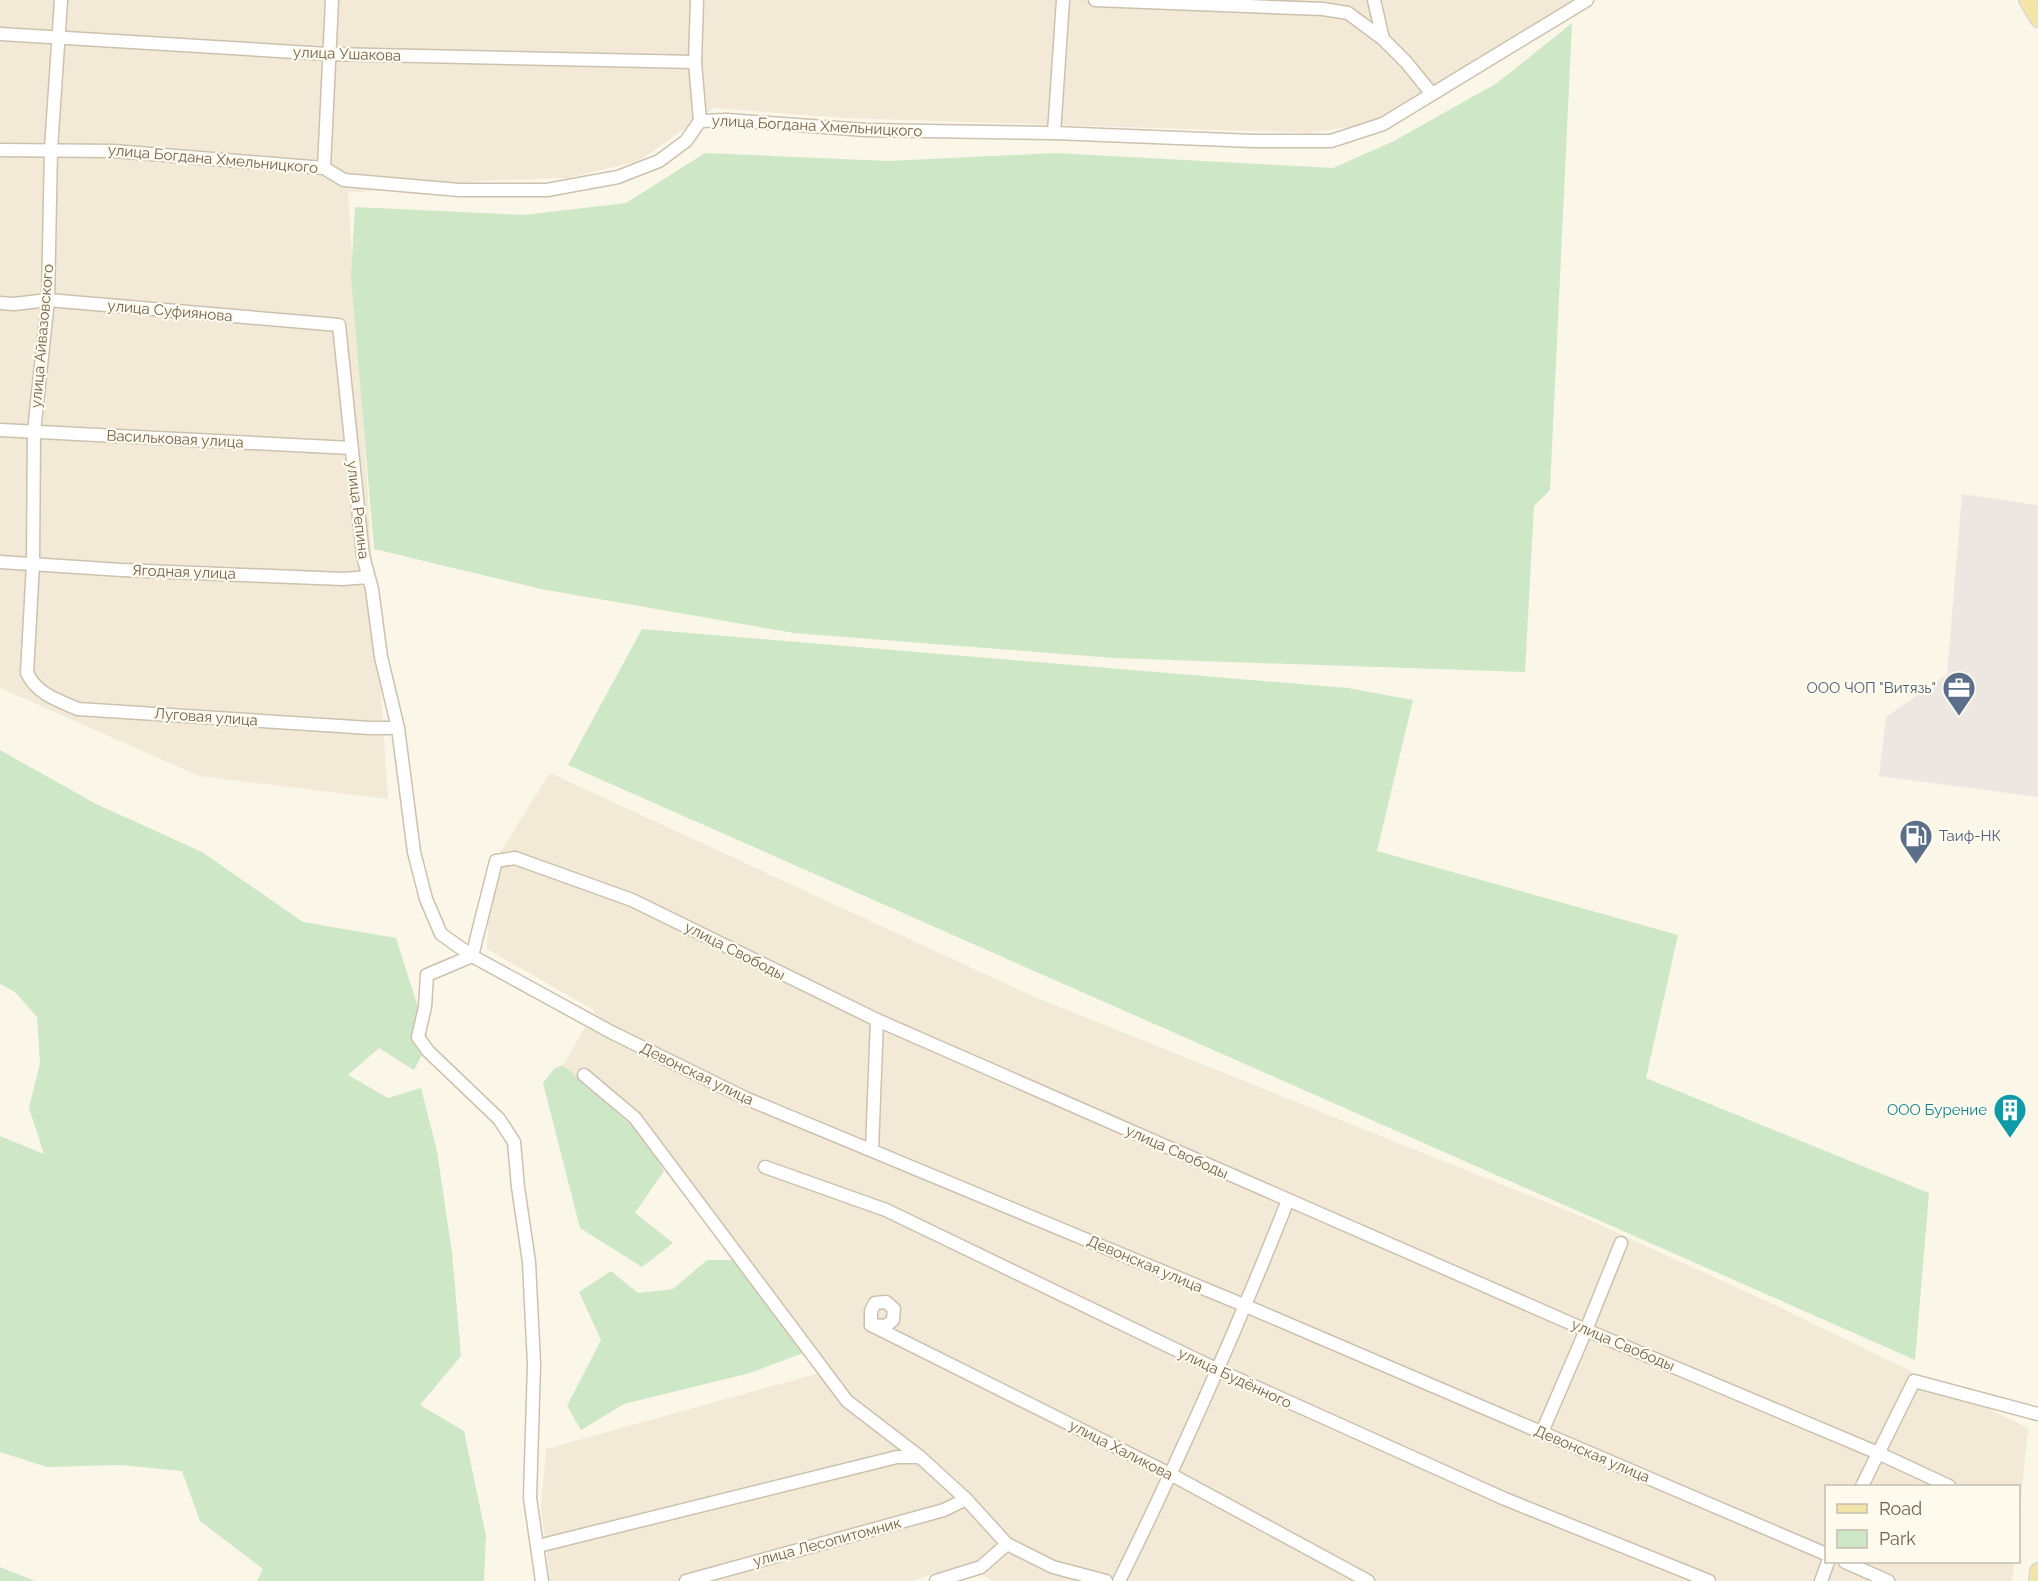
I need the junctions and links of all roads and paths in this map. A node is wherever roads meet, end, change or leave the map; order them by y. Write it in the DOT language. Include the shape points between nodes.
graph roads {
  1 [pos="61,0"];
  2 [pos="332,0"];
  3 [pos="698,0"];
  4 [pos="1063,0"];
  5 [pos="1095,0"];
  6 [pos="1374,0"];
  7 [pos="1587,0"];
  8 [pos="2026,0"];
  9 [pos="2038,19"];
  10 [pos="0,34"];
  11 [pos="59,38"];
  12 [pos="1383,39"];
  13 [pos="328,54"];
  14 [pos="695,62"];
  15 [pos="1432,94"];
  16 [pos="700,121"];
  17 [pos="1054,133"];
  18 [pos="51,149"];
  19 [pos="0,150"];
  20 [pos="324,168"];
  21 [pos="48,300"];
  22 [pos="0,303"];
  23 [pos="339,325"];
  24 [pos="0,430"];
  25 [pos="34,431"];
  26 [pos="351,448"];
  27 [pos="0,562"];
  28 [pos="33,564"];
  29 [pos="368,577"];
  30 [pos="27,673"];
  31 [pos="398,728"];
  32 [pos="472,956"];
  33 [pos="877,1020"];
  34 [pos="584,1075"];
  35 [pos="872,1150"];
  36 [pos="765,1167"];
  37 [pos="1288,1200"];
  38 [pos="1621,1243"];
  39 [pos="1246,1306"];
  40 [pos="871,1325"];
  41 [pos="1586,1330"];
  42 [pos="1218,1370"];
  43 [pos="2038,1414"];
  44 [pos="1542,1432"];
  45 [pos="1878,1453"];
  46 [pos="920,1457"];
  47 [pos="1172,1474"];
  48 [pos="1862,1485"];
  49 [pos="1947,1485"];
  50 [pos="966,1499"];
  51 [pos="1007,1544"];
  52 [pos="538,1546"];
  53 [pos="1825,1553"];
  54 [pos="1828,1563"];
  55 [pos="1847,1563"];
  56 [pos="2038,1571"];
  57 [pos="542,1581"];
  58 [pos="686,1581"];
  59 [pos="936,1581"];
  60 [pos="1106,1581"];
  61 [pos="1119,1581"];
  62 [pos="1368,1581"];
  63 [pos="1709,1581"];
  64 [pos="1821,1581"];
  65 [pos="1888,1581"];
  66 [pos="2037,1581"];
  1 -- 11 [label="street, улица Айвазовского"];
  2 -- 13 [label="street"];
  3 -- 14 [label="street"];
  4 -- 17 [label="street"];
  5 -- 12 [label="street" via="1323,9 1348,13"];
  6 -- 12 [label="street"];
  7 -- 15 [label="street, улица Богдана Хмельницкого"];
  8 -- 9 [label="main road"];
  10 -- 11 [label="street, улица Ушакова"];
  11 -- 13 [label="street, улица Ушакова"];
  11 -- 18 [label="street, улица Айвазовского"];
  12 -- 15 [label="street"];
  13 -- 14 [label="street, улица Ушакова"];
  13 -- 20 [label="street"];
  14 -- 16 [label="street"];
  15 -- 17 [label="street, улица Богдана Хмельницкого" via="1383,124 1332,141"];
  16 -- 17 [label="street, улица Богдана Хмельницкого" via="866,130"];
  16 -- 20 [label="street, улица Богдана Хмельницкого" via="686,141 659,161 618,177 547,190 459,190 344,180"];
  18 -- 19 [label="street, улица Богдана Хмельницкого"];
  18 -- 20 [label="street, улица Богдана Хмельницкого"];
  18 -- 21 [label="street, улица Айвазовского"];
  21 -- 22 [label="street, улица Суфиянова"];
  21 -- 23 [label="street, улица Суфиянова"];
  21 -- 25 [label="street, улица Айвазовского"];
  23 -- 26 [label="street, улица Репина"];
  24 -- 25 [label="street, Васильковая улица"];
  25 -- 26 [label="street, Васильковая улица"];
  25 -- 28 [label="street, улица Айвазовского"];
  26 -- 29 [label="street, улица Репина"];
  27 -- 28 [label="street, Ягодная улица"];
  28 -- 29 [label="street, Ягодная улица"];
  28 -- 30 [label="street, улица Айвазовского"];
  29 -- 31 [label="street, улица Репина"];
  30 -- 31 [label="street, Луговая улица" via="47,696 78,709"];
  31 -- 32 [label="street, улица Репина" via="414,852 426,899 441,934"];
  32 -- 33 [label="street, улица Свободы" via="496,861 515,858 632,900"];
  32 -- 35 [label="street, Девонская улица" via="611,1032 745,1098"];
  32 -- 52 [label="street" via="428,975 418,1037 499,1119 514,1142 529,1262 534,1364 530,1498"];
  33 -- 35 [label="street"];
  33 -- 37 [label="street, улица Свободы"];
  34 -- 46 [label="street" via="635,1118 847,1401"];
  35 -- 39 [label="street, Девонская улица"];
  36 -- 42 [label="street, улица Будённого" via="886,1210"];
  37 -- 39 [label="street"];
  37 -- 41 [label="street, улица Свободы"];
  38 -- 41 [label="street"];
  39 -- 42 [label="street"];
  39 -- 44 [label="street, Девонская улица"];
  40 -- 47 [label="street, улица Халикова"];
  41 -- 44 [label="street"];
  41 -- 45 [label="street, улица Свободы"];
  42 -- 47 [label="street"];
  42 -- 63 [label="street, улица Будённого" via="1505,1499"];
  43 -- 45 [label="street" via="1914,1381"];
  44 -- 53 [label="street, Девонская улица"];
  45 -- 48 [label="street"];
  45 -- 49 [label="street, улица Свободы"];
  46 -- 50 [label="street"];
  46 -- 52 [label="street" via="897,1457"];
  47 -- 61 [label="street"];
  47 -- 62 [label="street, улица Халикова"];
  50 -- 51 [label="street"];
  50 -- 58 [label="street, улица Лесопитомник" via="944,1510"];
  51 -- 59 [label="street" via="981,1567"];
  51 -- 60 [label="street" via="1053,1567"];
  52 -- 57 [label="street"];
  54 -- 64 [label="street"];
  55 -- 65 [label="street"];
  56 -- 66 [label="main road"];
}
